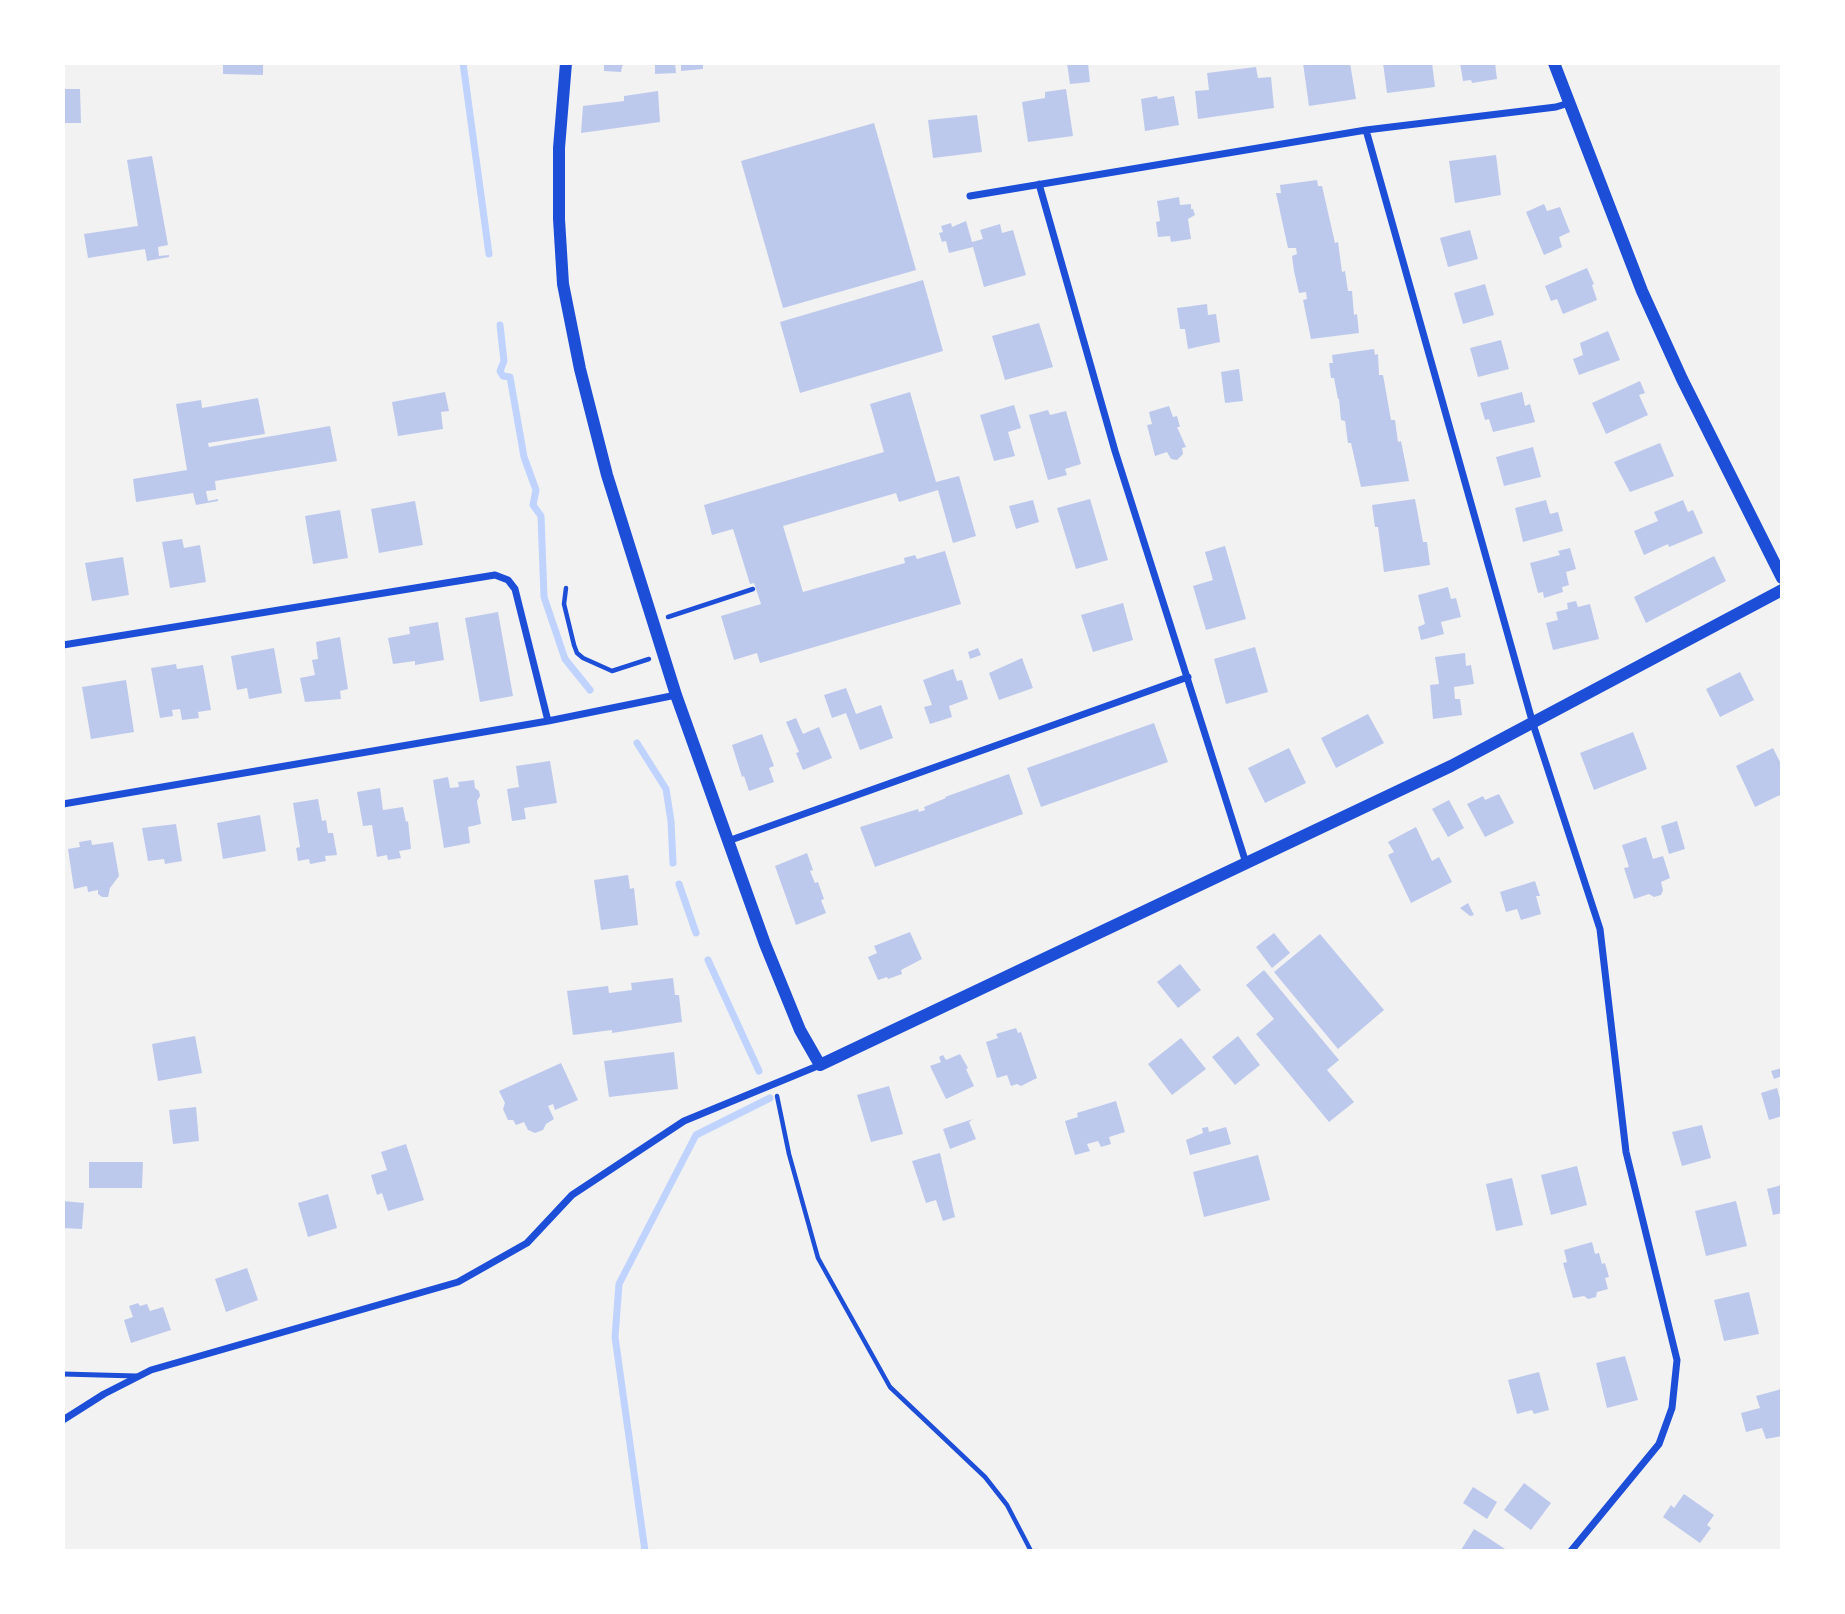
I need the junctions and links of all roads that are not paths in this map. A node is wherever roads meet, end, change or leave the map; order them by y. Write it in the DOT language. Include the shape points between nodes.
graph roads {
  1 [pos="566,63"];
  2 [pos="1554,63"];
  3 [pos="1569,103"];
  4 [pos="1366,130"];
  5 [pos="1040,184"];
  6 [pos="970,196"];
  7 [pos="1782,578"];
  8 [pos="1782,590"];
  9 [pos="63,645"];
  10 [pos="1188,677"];
  11 [pos="676,695"];
  12 [pos="548,721"];
  13 [pos="1533,724"];
  14 [pos="63,804"];
  15 [pos="728,841"];
  16 [pos="1246,863"];
  17 [pos="820,1065"];
  18 [pos="63,1374"];
  19 [pos="139,1376"];
  20 [pos="63,1420"];
  21 [pos="1571,1551"];
  1 -- 11 [label="street" via="559,148 563,284 607,475"];
  2 -- 3 [label="street"];
  3 -- 4 [label="street"];
  3 -- 7 [label="street" via="1642,291"];
  4 -- 5 [label="street"];
  4 -- 13 [label="street"];
  5 -- 6 [label="street"];
  5 -- 10 [label="street" via="1115,451"];
  8 -- 13 [label="street"];
  9 -- 12 [label="street" via="495,575 515,589"];
  10 -- 15 [label="street"];
  10 -- 16 [label="street"];
  11 -- 12 [label="street"];
  11 -- 15 [label="street"];
  12 -- 14 [label="street"];
  13 -- 16 [label="street"];
  13 -- 21 [label="street" via="1600,929 1626,1152 1677,1360 1672,1408 1659,1444"];
  15 -- 17 [label="street" via="800,1030"];
  16 -- 17 [label="street"];
  17 -- 19 [label="street" via="684,1121 572,1195 527,1243 458,1282"];
  18 -- 19 [label="lane"];
  19 -- 20 [label="street"];
}
